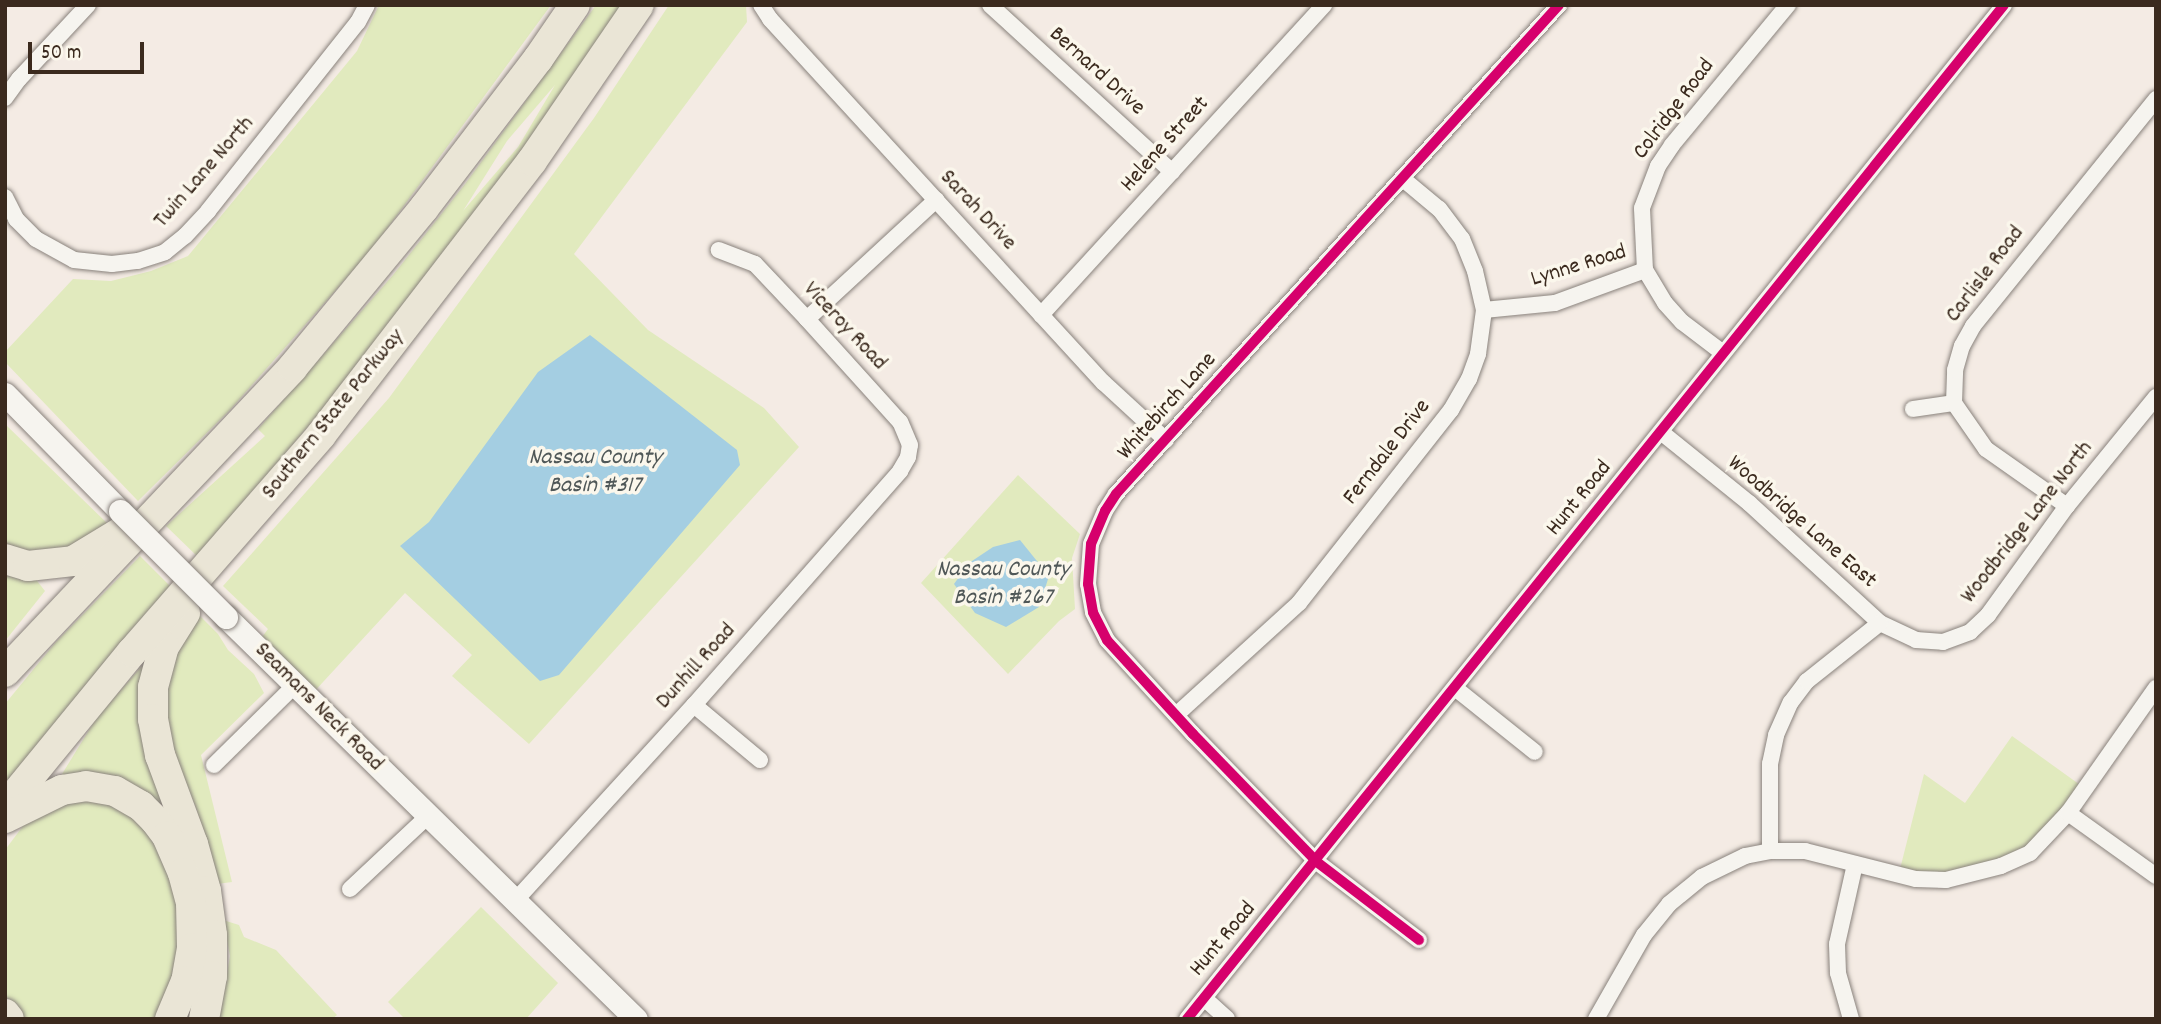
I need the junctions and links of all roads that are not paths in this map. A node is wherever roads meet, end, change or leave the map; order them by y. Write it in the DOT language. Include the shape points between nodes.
graph roads {
  1 [pos="88,5"];
  2 [pos="367,5"];
  3 [pos="575,5"];
  4 [pos="639,5"];
  5 [pos="761,5"];
  6 [pos="990,5"];
  7 [pos="1324,5"];
  8 [pos="1559,5"];
  9 [pos="1788,5"];
  10 [pos="2004,5"];
  11 [pos="5,98"];
  12 [pos="2156,99"];
  13 [pos="1172,172"];
  14 [pos="1403,179"];
  15 [pos="5,197"];
  16 [pos="936,200"];
  17 [pos="719,250"];
  18 [pos="1645,270"];
  19 [pos="1484,310"];
  20 [pos="1041,315"];
  21 [pos="807,319"];
  22 [pos="1723,353"];
  23 [pos="5,394"];
  24 [pos="2156,397"];
  25 [pos="1954,403"];
  26 [pos="1913,409"];
  27 [pos="1661,432"];
  28 [pos="1166,440"];
  29 [pos="908,457"];
  30 [pos="163,503"];
  31 [pos="2067,506"];
  32 [pos="251,518"];
  33 [pos="5,559"];
  34 [pos="1880,623"];
  35 [pos="1916,640"];
  36 [pos="5,672"];
  37 [pos="295,685"];
  38 [pos="1455,688"];
  39 [pos="2156,688"];
  40 [pos="694,705"];
  41 [pos="1176,715"];
  42 [pos="1535,752"];
  43 [pos="760,760"];
  44 [pos="214,765"];
  45 [pos="5,807"];
  46 [pos="2068,813"];
  47 [pos="426,817"];
  48 [pos="5,818"];
  49 [pos="1770,851"];
  50 [pos="1317,862"];
  51 [pos="1855,864"];
  52 [pos="2156,876"];
  53 [pos="350,889"];
  54 [pos="514,902"];
  55 [pos="1419,940"];
  56 [pos="1204,998"];
  57 [pos="5,1014"];
  58 [pos="9,1019"];
  59 [pos="170,1019"];
  60 [pos="204,1019"];
  61 [pos="636,1019"];
  62 [pos="1187,1019"];
  63 [pos="1227,1019"];
  64 [pos="1596,1019"];
  65 [pos="1851,1019"];
  1 -- 11 [label="street"];
  2 -- 15 [label="street, Twin Lane North" via="208,211 165,252 112,264 74,260 36,239 16,219"];
  3 -- 30 [label="highway" via="424,208 311,346"];
  4 -- 32 [label="highway, Southern State Parkway" via="532,161 330,425"];
  5 -- 16 [label="street, Sarah Drive"];
  6 -- 13 [label="street, Bernard Drive"];
  7 -- 13 [label="street, Helene Street"];
  8 -- 14 [label="street, Whitebirch Lane"];
  9 -- 18 [label="street, Colridge Road" via="1658,166 1642,208"];
  10 -- 22 [label="street, Hunt Road"];
  12 -- 25 [label="street, Carlisle Road" via="1973,326 1955,370"];
  13 -- 20 [label="street, Helene Street"];
  14 -- 19 [label="street, Ferndale Drive" via="1439,209 1462,239"];
  14 -- 28 [label="street, Whitebirch Lane"];
  16 -- 20 [label="street, Sarah Drive"];
  16 -- 21 [label="street"];
  17 -- 21 [label="street, Viceroy Road" via="755,264"];
  18 -- 19 [label="street, Lynne Road" via="1555,303"];
  18 -- 22 [label="street, Colridge Road" via="1682,322"];
  19 -- 41 [label="street, Ferndale Drive" via="1478,354 1451,410 1298,603"];
  20 -- 28 [label="street, Sarah Drive" via="1104,383"];
  21 -- 29 [label="street, Viceroy Road" via="900,422 910,445"];
  22 -- 27 [label="street, Hunt Road"];
  23 -- 37 [label="main road, Seamans Neck Road, bridge"];
  24 -- 31 [label="street, Woodbridge Lane North"];
  25 -- 26 [label="street"];
  25 -- 31 [label="street" via="1986,449"];
  27 -- 34 [label="street, Woodbridge Lane East" via="1749,503"];
  27 -- 38 [label="street, Hunt Road"];
  28 -- 41 [label="street, Whitebirch Lane" via="1105,511 1091,544 1088,584 1093,612 1107,640"];
  29 -- 40 [label="street, Dunhill Road"];
  30 -- 33 [label="highway" via="73,561 28,566"];
  30 -- 36 [label="highway"];
  31 -- 35 [label="street, Woodbridge Lane North" via="1988,615 1970,632 1943,642"];
  32 -- 45 [label="highway, Southern State Parkway" via="123,662"];
  32 -- 60 [label="highway" via="164,646 153,687 160,755 206,891 212,976"];
  34 -- 35 [label="street, Woodbridge Lane East"];
  34 -- 49 [label="street" via="1807,681 1791,702 1776,735 1770,764"];
  37 -- 44 [label="street"];
  37 -- 47 [label="main road, Seamans Neck Road"];
  38 -- 42 [label="street"];
  38 -- 50 [label="street, Hunt Road"];
  39 -- 46 [label="street"];
  40 -- 43 [label="street"];
  40 -- 54 [label="street, Dunhill Road"];
  41 -- 50 [label="street, Whitebirch Lane"];
  46 -- 51 [label="street" via="2031,853 1972,875 1916,879"];
  46 -- 52 [label="street"];
  47 -- 53 [label="street"];
  47 -- 54 [label="main road, Seamans Neck Road"];
  48 -- 59 [label="highway" via="47,796 86,786 115,791 155,820 167,836 191,903 190,959"];
  49 -- 51 [label="street" via="1805,851"];
  49 -- 64 [label="street" via="1745,856 1703,877 1669,904 1644,935"];
  50 -- 55 [label="street, Whitebirch Lane"];
  50 -- 56 [label="street, Hunt Road"];
  51 -- 65 [label="street" via="1837,944 1838,973"];
  54 -- 61 [label="main road, Seamans Neck Road"];
  56 -- 62 [label="street, Hunt Road"];
  56 -- 63 [label="street"];
  57 -- 58 [label="highway"];
}
